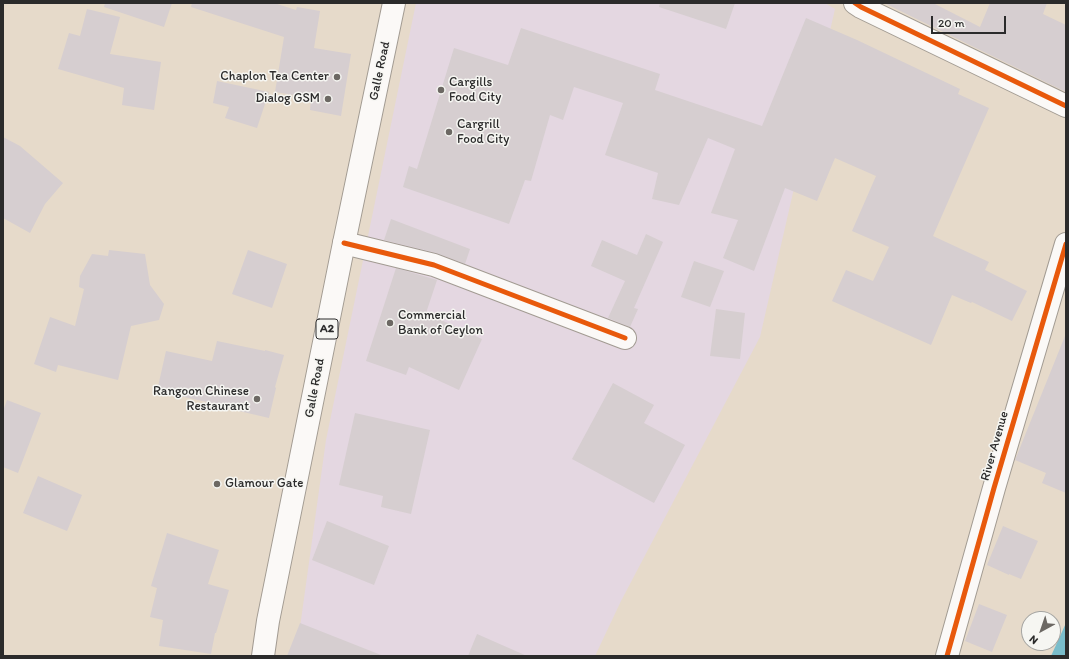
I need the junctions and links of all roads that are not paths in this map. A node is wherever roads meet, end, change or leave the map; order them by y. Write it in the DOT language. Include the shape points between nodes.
graph roads {
  1 [pos="394,3"];
  2 [pos="855,3"];
  3 [pos="1066,106"];
  4 [pos="344,243"];
  5 [pos="1066,244"];
  6 [pos="625,338"];
  7 [pos="263,656"];
  8 [pos="947,656"];
  1 -- 4 [label="main road, Galle Road / A2"];
  2 -- 3 [label="main road"];
  4 -- 6 [label="main road" via="434,265"];
  4 -- 7 [label="main road, Galle Road / A2"];
  5 -- 8 [label="main road, River Avenue"];
}
